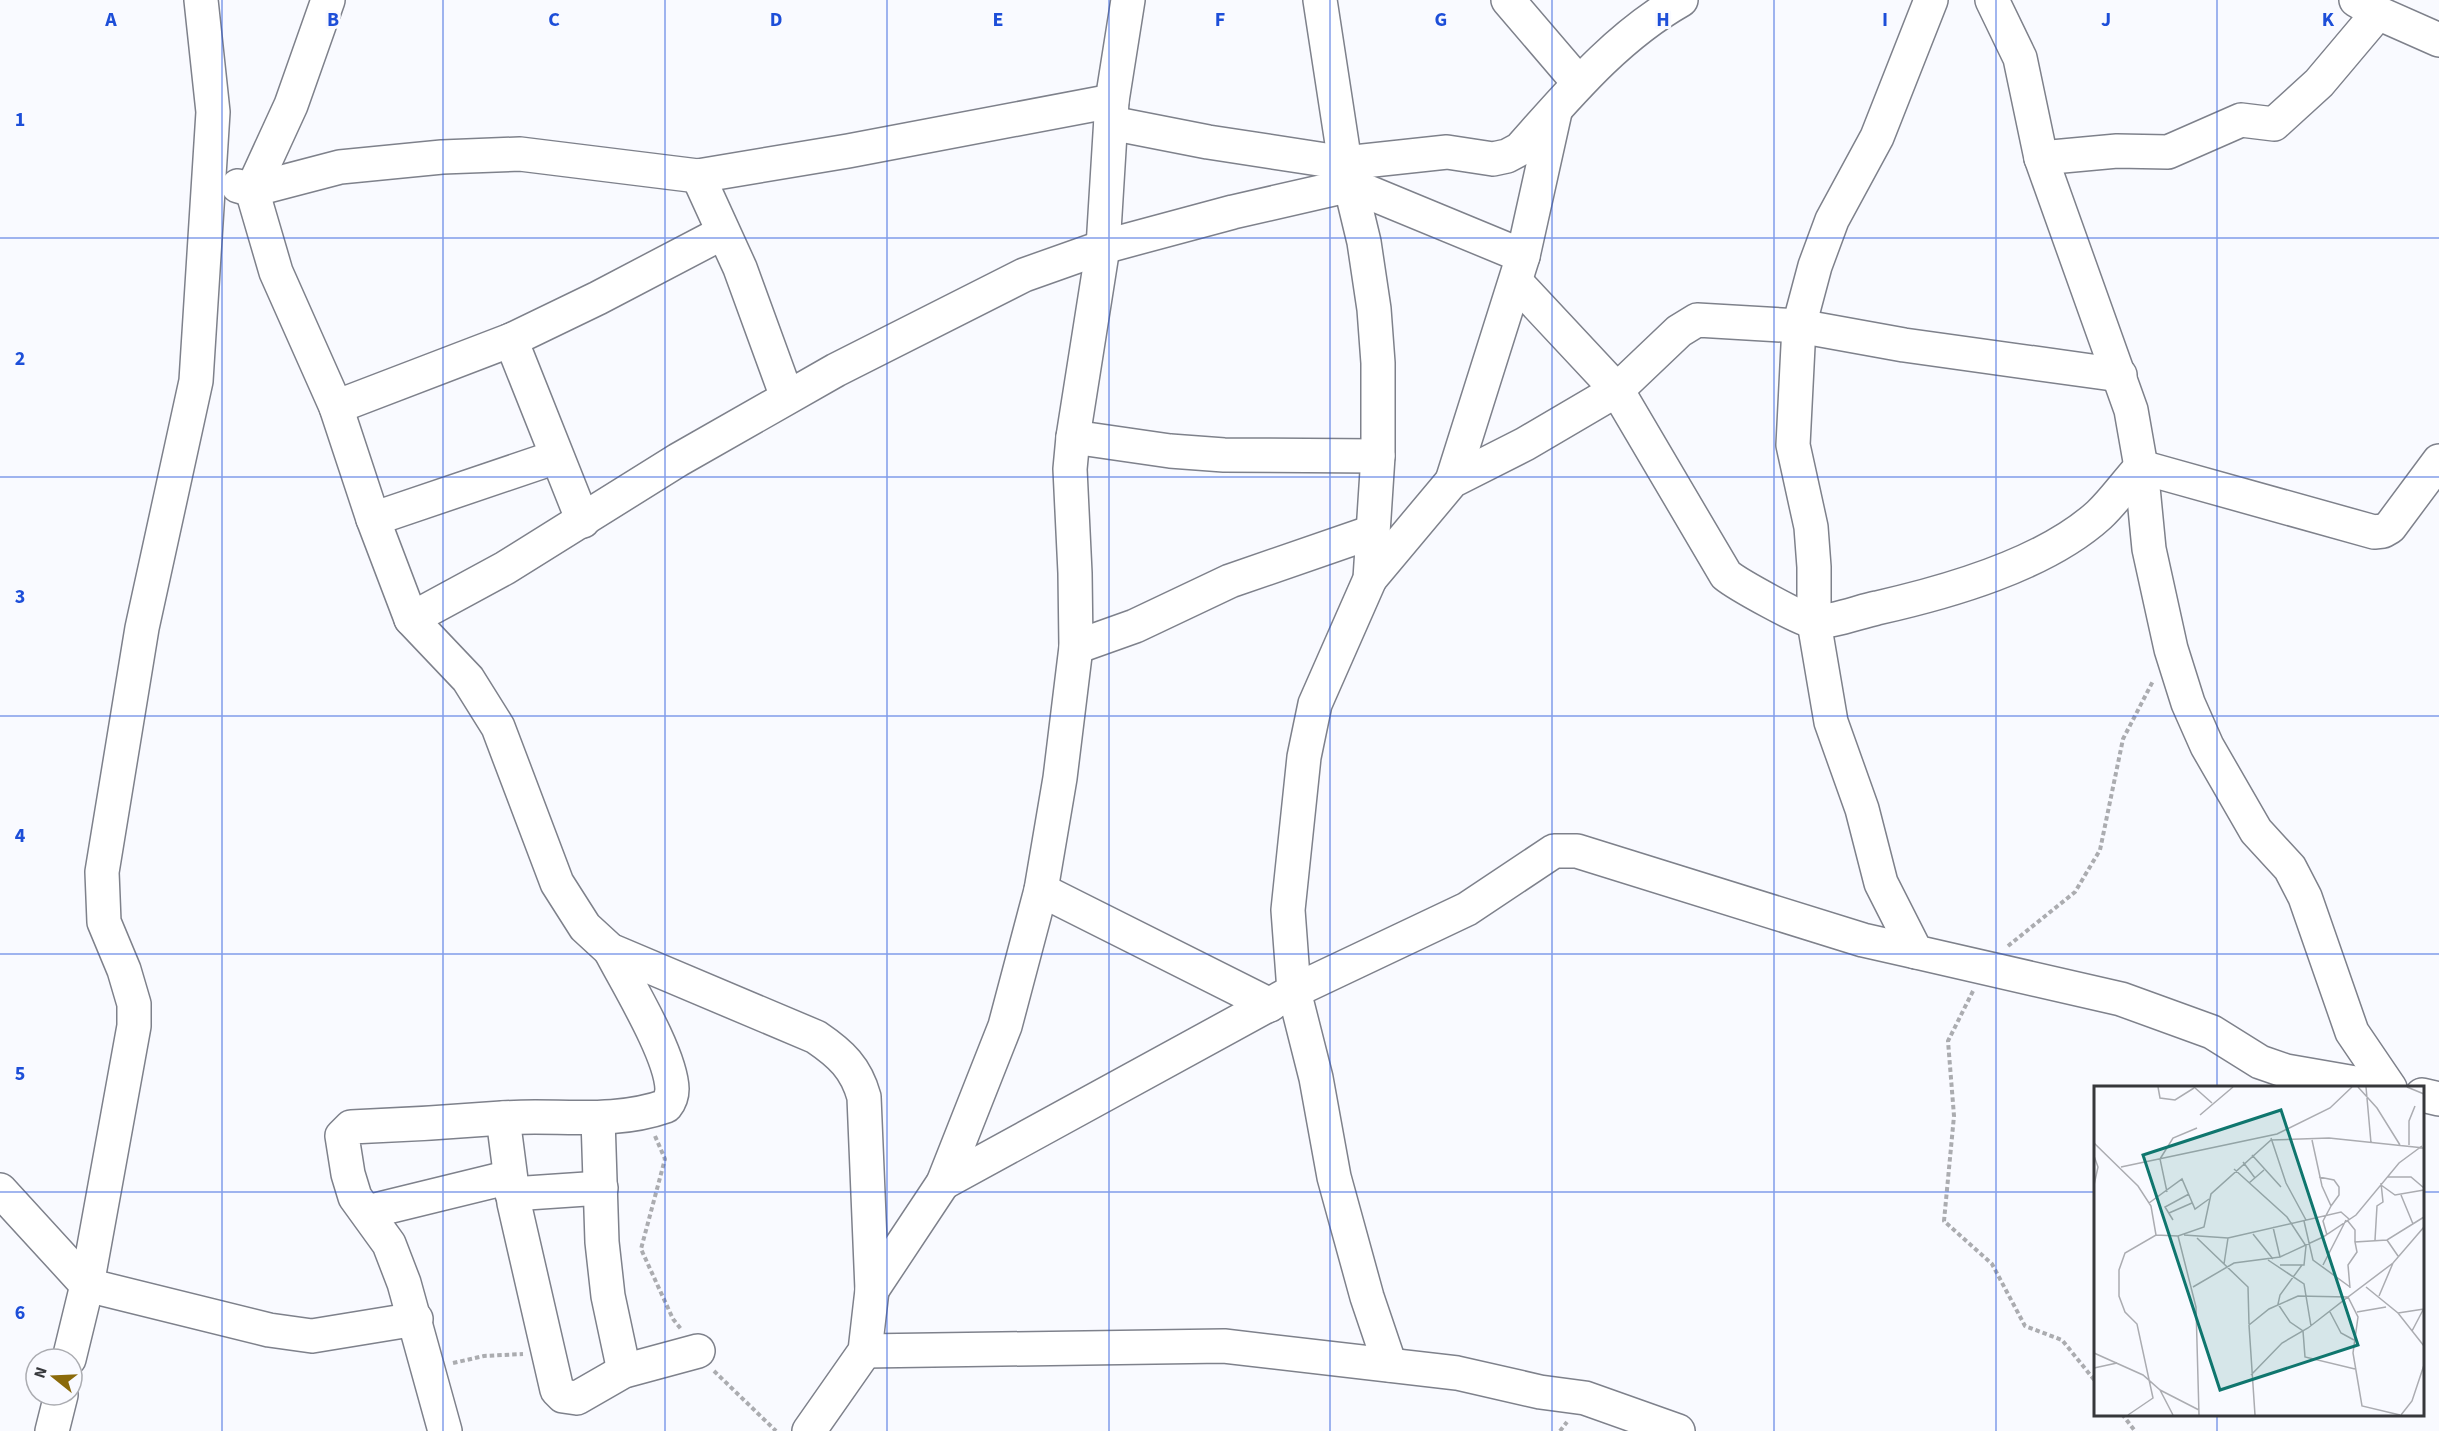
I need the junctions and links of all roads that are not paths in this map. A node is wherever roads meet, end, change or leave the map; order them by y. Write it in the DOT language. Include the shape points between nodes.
graph roads {
  1 [pos="201,0"];
  2 [pos="328,0"];
  3 [pos="1128,0"];
  4 [pos="1320,0"];
  5 [pos="1508,0"];
  6 [pos="1680,0"];
  7 [pos="1931,0"];
  8 [pos="1992,0"];
  9 [pos="2367,7"];
  10 [pos="2439,40"];
  11 [pos="1579,83"];
  12 [pos="1556,109"];
  13 [pos="1111,112"];
  14 [pos="2041,158"];
  15 [pos="1348,174"];
  16 [pos="698,176"];
  17 [pos="210,180"];
  18 [pos="252,190"];
  19 [pos="722,233"];
  20 [pos="1103,248"];
  21 [pos="1520,269"];
  22 [pos="1799,326"];
  23 [pos="511,340"];
  24 [pos="2120,375"];
  25 [pos="1617,390"];
  26 [pos="787,397"];
  27 [pos="336,407"];
  28 [pos="1073,437"];
  29 [pos="1378,456"];
  30 [pos="556,458"];
  31 [pos="2439,461"];
  32 [pos="2141,467"];
  33 [pos="1452,481"];
  34 [pos="373,519"];
  35 [pos="583,522"];
  36 [pos="1372,532"];
  37 [pos="1370,579"];
  38 [pos="411,618"];
  39 [pos="1814,622"];
  40 [pos="1076,647"];
  41 [pos="1041,890"];
  42 [pos="610,950"];
  43 [pos="1916,952"];
  44 [pos="1282,998"];
  45 [pos="2372,1086"];
  46 [pos="2389,1086"];
  47 [pos="2424,1095"];
  48 [pos="2439,1099"];
  49 [pos="503,1118"];
  50 [pos="598,1119"];
  51 [pos="943,1183"];
  52 [pos="511,1186"];
  53 [pos="601,1188"];
  54 [pos="0,1190"];
  55 [pos="367,1212"];
  56 [pos="87,1285"];
  57 [pos="872,1290"];
  58 [pos="416,1319"];
  59 [pos="72,1347"];
  60 [pos="698,1351"];
  61 [pos="865,1351"];
  62 [pos="1390,1365"];
  63 [pos="624,1371"];
  64 [pos="57,1407"];
  65 [pos="52,1431"];
  66 [pos="445,1431"];
  67 [pos="809,1431"];
  68 [pos="1678,1431"];
  1 -- 17 [label="street" via="213,112"];
  2 -- 18 [label="street" via="291,105"];
  3 -- 13 [label="street"];
  4 -- 15 [label="street"];
  5 -- 11 [label="street"];
  6 -- 11 [label="street" via="1650,17"];
  7 -- 22 [label="street" via="1876,137 1824,240"];
  8 -- 14 [label="street" via="2020,58"];
  9 -- 10 [label="street"];
  9 -- 14 [label="street" via="2319,83 2274,124 2241,120 2168,152 2108,151"];
  11 -- 12 [label="street"];
  12 -- 15 [label="street" via="1520,149 1507,156 1493,159 1447,152"];
  12 -- 21 [label="street"];
  13 -- 15 [label="street" via="1208,142"];
  13 -- 16 [label="street"];
  13 -- 20 [label="street"];
  14 -- 24 [label="street"];
  15 -- 20 [label="street" via="1233,213"];
  15 -- 21 [label="street"];
  15 -- 29 [label="street" via="1374,309"];
  16 -- 18 [label="street" via="520,154 340,167"];
  16 -- 19 [label="street"];
  17 -- 18 [label="street"];
  17 -- 56 [label="street" via="196,381 142,628 102,872 104,922 134,1004 134,1026"];
  18 -- 27 [label="street" via="284,291"];
  19 -- 23 [label="street"];
  19 -- 26 [label="street" via="740,268"];
  20 -- 26 [label="street" via="1024,274"];
  20 -- 28 [label="street"];
  21 -- 25 [label="street"];
  21 -- 33 [label="street"];
  22 -- 24 [label="street" via="1927,349"];
  22 -- 25 [label="street" via="1697,320"];
  22 -- 39 [label="street" via="1793,445 1811,527"];
  23 -- 27 [label="street"];
  23 -- 30 [label="street"];
  24 -- 32 [label="street"];
  25 -- 33 [label="street"];
  25 -- 39 [label="street" via="1726,575"];
  26 -- 35 [label="street" via="678,460"];
  27 -- 34 [label="street"];
  28 -- 29 [label="street" via="1224,455"];
  28 -- 40 [label="street" via="1070,469"];
  29 -- 36 [label="street"];
  30 -- 34 [label="street"];
  30 -- 35 [label="street"];
  31 -- 32 [label="street" via="2390,526 2374,532"];
  32 -- 39 [label="street" via="2098,515 2018,564 1924,598"];
  32 -- 46 [label="street" via="2149,549 2170,649 2188,704 2207,746 2256,831 2290,867 2312,916 2352,1032"];
  33 -- 37 [label="street"];
  34 -- 38 [label="street"];
  35 -- 38 [label="street"];
  36 -- 37 [label="street"];
  36 -- 40 [label="street" via="1230,581 1135,626"];
  37 -- 44 [label="street" via="1315,704 1304,757"];
  38 -- 42 [label="street" via="468,679 498,727 557,883 585,927"];
  39 -- 43 [label="street" via="1831,722 1862,809 1881,883"];
  40 -- 41 [label="street"];
  41 -- 44 [label="street"];
  41 -- 51 [label="street" via="1005,1026"];
  42 -- 50 [label="street" via="659,1044 672,1094 666,1106 646,1113"];
  42 -- 57 [label="street" via="816,1037 840,1053 858,1076 864,1097"];
  43 -- 44 [label="street" via="1863,940 1562,849 1554,850 1467,909"];
  43 -- 45 [label="street" via="2121,999 2212,1032 2260,1062 2286,1071"];
  44 -- 51 [label="street"];
  44 -- 62 [label="street" via="1316,1078 1334,1177"];
  47 -- 48 [label="street"];
  49 -- 50 [label="street"];
  49 -- 52 [label="street"];
  49 -- 55 [label="street" via="351,1127 345,1131 342,1144 348,1174 355,1197"];
  50 -- 53 [label="street"];
  51 -- 57 [label="street"];
  52 -- 53 [label="street"];
  52 -- 55 [label="street"];
  52 -- 63 [label="street" via="557,1390 563,1396 577,1398"];
  53 -- 63 [label="street" via="608,1296"];
  54 -- 56 [label="street"];
  55 -- 58 [label="street" via="389,1244"];
  56 -- 58 [label="street" via="269,1330 312,1335"];
  56 -- 59 [label="street"];
  57 -- 61 [label="street"];
  58 -- 66 [label="street"];
  60 -- 63 [label="street"];
  61 -- 62 [label="street" via="1224,1346"];
  61 -- 67 [label="street"];
  62 -- 68 [label="street" via="1456,1373 1585,1398"];
  64 -- 65 [label="street"];
}
